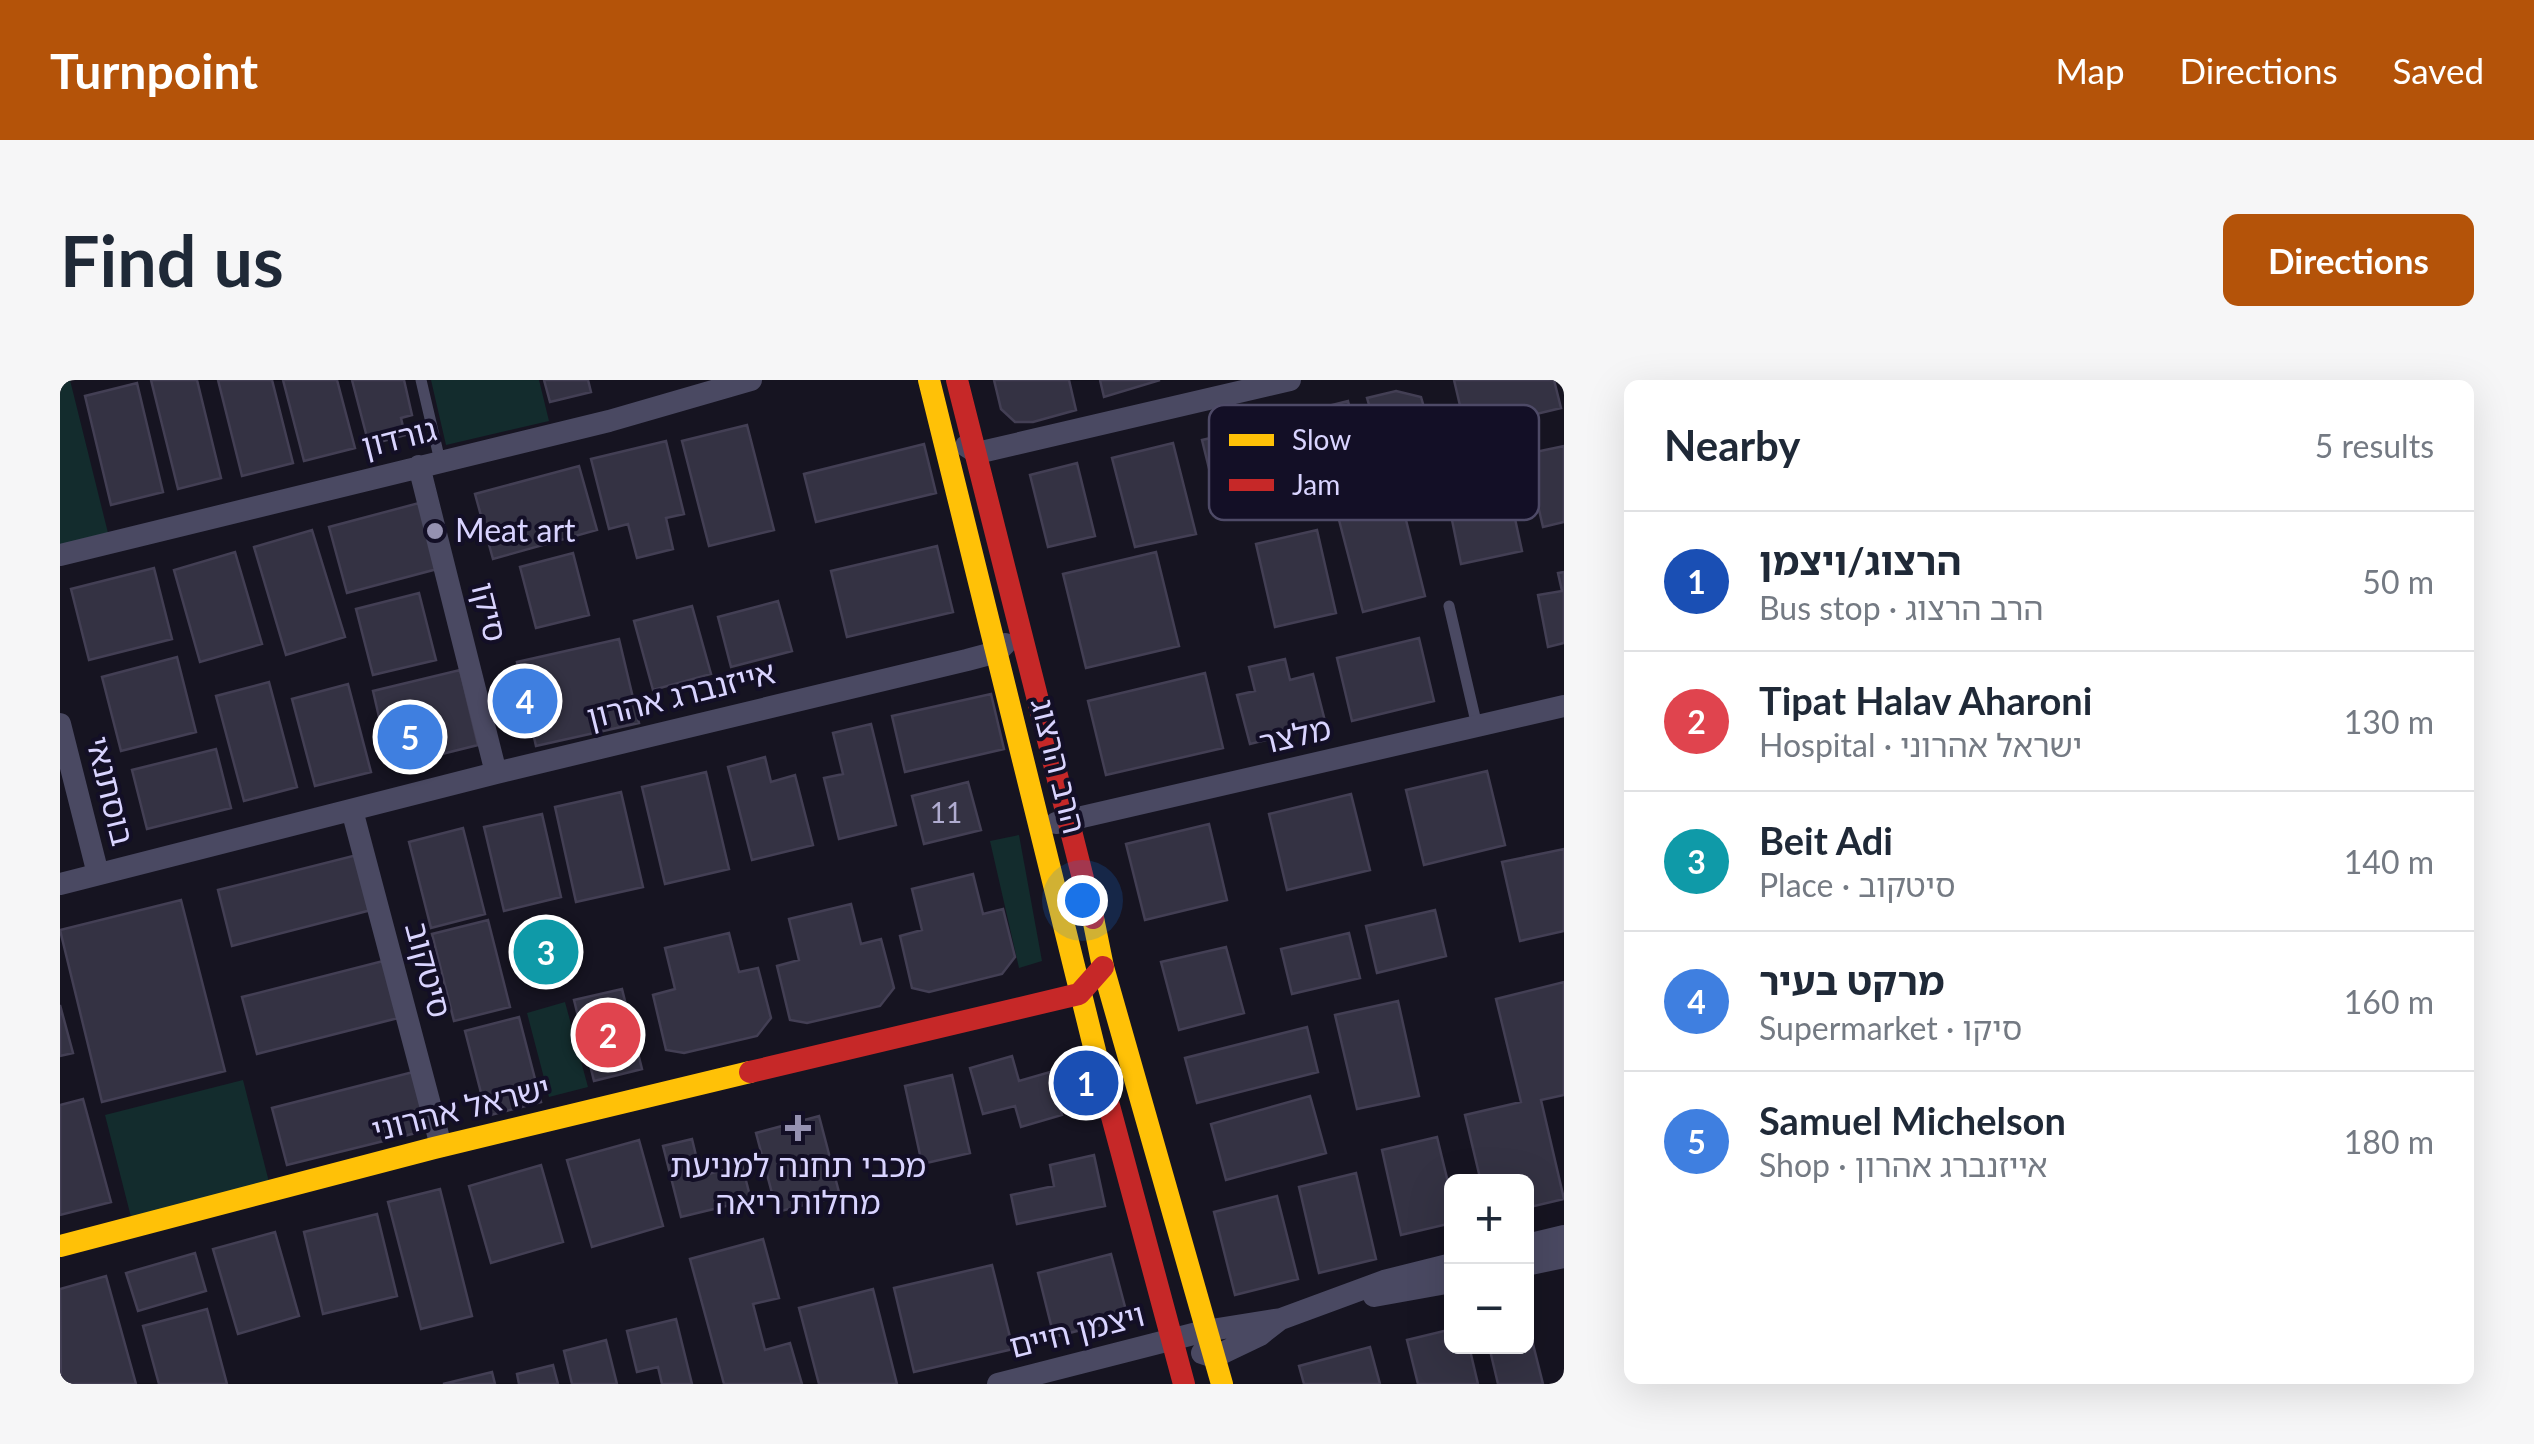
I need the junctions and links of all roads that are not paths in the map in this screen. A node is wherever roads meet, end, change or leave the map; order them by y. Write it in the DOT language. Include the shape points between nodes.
graph roads {
  1 [pos="421,380"];
  2 [pos="751,380"];
  3 [pos="929,380"];
  4 [pos="957,380"];
  5 [pos="1290,380"];
  6 [pos="945,435"];
  7 [pos="978,453"];
  8 [pos="430,464"];
  9 [pos="60,555"];
  10 [pos="1448,606"];
  11 [pos="1018,631"];
  12 [pos="997,652"];
  13 [pos="1564,706"];
  14 [pos="60,724"];
  15 [pos="1477,726"];
  16 [pos="496,773"];
  17 [pos="352,810"];
  18 [pos="1070,820"];
  19 [pos="1040,826"];
  20 [pos="98,874"];
  21 [pos="60,884"];
  22 [pos="1102,967"];
  23 [pos="1079,994"];
  24 [pos="440,1146"];
  25 [pos="1564,1236"];
  26 [pos="1534,1244"];
  27 [pos="60,1246"];
  28 [pos="1564,1257"];
  29 [pos="1531,1264"];
  30 [pos="1444,1266"];
  31 [pos="1444,1284"];
  32 [pos="1326,1302"];
  33 [pos="1280,1318"];
  34 [pos="1205,1331"];
  35 [pos="1171,1341"];
  36 [pos="1214,1358"];
  37 [pos="998,1384"];
  38 [pos="1184,1384"];
  39 [pos="1222,1384"];
  1 -- 8 [label="lane"];
  2 -- 8 [label="street, גורדון"];
  3 -- 6 [label="street, הרב הרצוג"];
  4 -- 7 [label="street, הרב הרצוג"];
  5 -- 7 [label="street"];
  6 -- 7 [label="street"];
  6 -- 12 [label="street, הרב הרצוג"];
  7 -- 11 [label="street, הרב הרצוג"];
  8 -- 9 [label="street, גורדון"];
  8 -- 16 [label="street, סיקו"];
  10 -- 15 [label="lane"];
  11 -- 12 [label="street"];
  11 -- 18 [label="street, הרב הרצוג"];
  12 -- 16 [label="street, אייזנברג אהרון"];
  12 -- 19 [label="street, הרב הרצוג"];
  13 -- 15 [label="street, מלצר"];
  14 -- 20 [label="street, בוסתנאי"];
  15 -- 18 [label="street, מלצר"];
  16 -- 17 [label="street, אייזנברג אהרון"];
  17 -- 20 [label="street, אייזנברג אהרון"];
  17 -- 24 [label="street, סיטקוב"];
  18 -- 19 [label="street, מלצר"];
  18 -- 22 [label="street, הרב הרצוג"];
  19 -- 23 [label="street, הרב הרצוג"];
  20 -- 21 [label="street, אייזנברג אהרון"];
  22 -- 23 [label="street"];
  22 -- 34 [label="street, הרב הרצוג"];
  23 -- 24 [label="street, ישראל אהרוני"];
  23 -- 35 [label="street, הרב הרצוג"];
  24 -- 27 [label="street, ישראל אהרוני"];
  25 -- 26 [label="street"];
  28 -- 29 [label="street"];
  30 -- 32 [label="street"];
  31 -- 32 [label="street"];
  32 -- 33 [label="street"];
  33 -- 34 [label="street, ויצמן חיים"];
  33 -- 36 [label="street"];
  34 -- 35 [label="street, ויצמן חיים"];
  34 -- 36 [label="street, הרב הרצוג"];
  35 -- 36 [label="street"];
  35 -- 37 [label="street, ויצמן חיים"];
  35 -- 38 [label="street, הרב הרצוג"];
  36 -- 39 [label="street, הרב הרצוג"];
}
